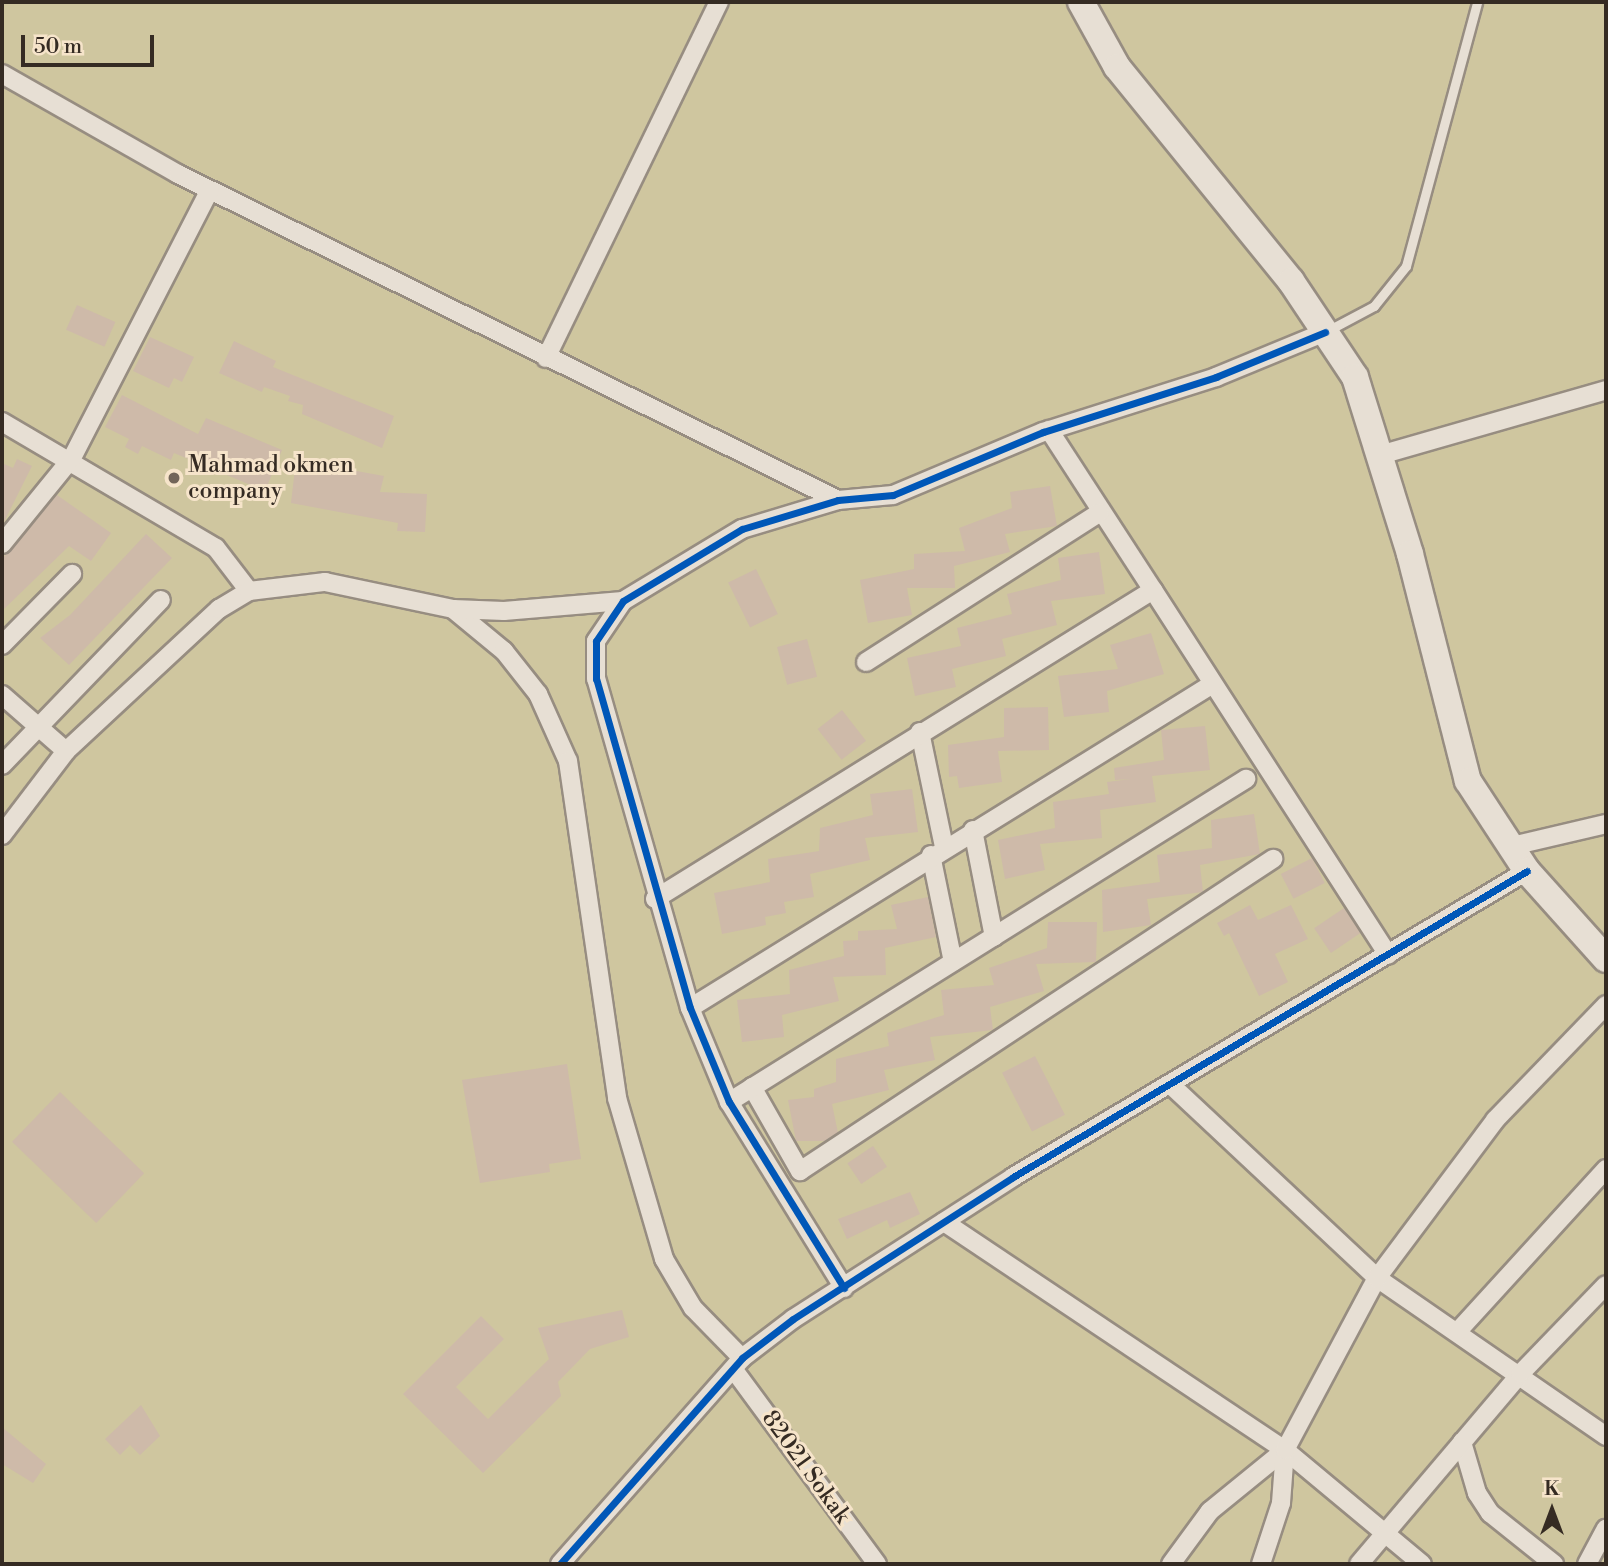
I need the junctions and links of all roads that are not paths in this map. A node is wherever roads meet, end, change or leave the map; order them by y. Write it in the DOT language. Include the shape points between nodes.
graph roads {
  1 [pos="719,2"];
  2 [pos="1082,2"];
  3 [pos="1477,2"];
  4 [pos="2,74"];
  5 [pos="209,190"];
  6 [pos="1325,332"];
  7 [pos="547,358"];
  8 [pos="1606,390"];
  9 [pos="2,422"];
  10 [pos="1049,430"];
  11 [pos="1380,455"];
  12 [pos="72,458"];
  13 [pos="838,500"];
  14 [pos="1099,513"];
  15 [pos="2,544"];
  16 [pos="72,574"];
  17 [pos="1153,590"];
  18 [pos="250,591"];
  19 [pos="161,600"];
  20 [pos="622,601"];
  21 [pos="453,609"];
  22 [pos="2,645"];
  23 [pos="866,662"];
  24 [pos="1211,685"];
  25 [pos="2,695"];
  26 [pos="38,726"];
  27 [pos="920,732"];
  28 [pos="66,751"];
  29 [pos="2,765"];
  30 [pos="1246,779"];
  31 [pos="1606,824"];
  32 [pos="973,830"];
  33 [pos="2,835"];
  34 [pos="1508,847"];
  35 [pos="938,851"];
  36 [pos="1273,859"];
  37 [pos="1527,871"];
  38 [pos="655,899"];
  39 [pos="994,937"];
  40 [pos="1388,955"];
  41 [pos="1606,958"];
  42 [pos="953,962"];
  43 [pos="1606,1005"];
  44 [pos="690,1008"];
  45 [pos="1171,1085"];
  46 [pos="752,1087"];
  47 [pos="729,1102"];
  48 [pos="1606,1169"];
  49 [pos="944,1222"];
  50 [pos="1377,1278"];
  51 [pos="1606,1285"];
  52 [pos="844,1288"];
  53 [pos="1459,1330"];
  54 [pos="738,1364"];
  55 [pos="1521,1373"];
  56 [pos="1606,1436"];
  57 [pos="1462,1442"];
  58 [pos="1285,1450"];
  59 [pos="1606,1530"];
  60 [pos="1383,1536"];
  61 [pos="564,1563"];
  62 [pos="877,1564"];
  63 [pos="1171,1564"];
  64 [pos="1261,1564"];
  65 [pos="1360,1564"];
  66 [pos="1422,1564"];
  67 [pos="1554,1564"];
  68 [pos="1587,1564"];
  1 -- 7 [label="street"];
  2 -- 6 [label="main road" via="1117,67"];
  3 -- 6 [label="lane" via="1406,266 1374,306"];
  4 -- 5 [label="street"];
  5 -- 7 [label="street"];
  5 -- 12 [label="street"];
  6 -- 10 [label="street" via="1216,377"];
  6 -- 11 [label="main road" via="1355,377"];
  7 -- 13 [label="street"];
  8 -- 11 [label="street"];
  9 -- 12 [label="street"];
  10 -- 13 [label="street" via="893,495"];
  10 -- 14 [label="street"];
  11 -- 34 [label="main road" via="1468,781"];
  12 -- 15 [label="street"];
  12 -- 18 [label="street" via="216,548"];
  13 -- 20 [label="street" via="742,529"];
  14 -- 17 [label="street"];
  14 -- 23 [label="street"];
  16 -- 22 [label="street"];
  17 -- 24 [label="street"];
  17 -- 27 [label="street"];
  18 -- 21 [label="street" via="325,582"];
  18 -- 28 [label="street" via="219,609"];
  19 -- 26 [label="street"];
  20 -- 21 [label="street"];
  20 -- 38 [label="street" via="596,640 596,679"];
  21 -- 54 [label="street, 82021 Sokak" via="504,651 538,694 568,761 617,1098 664,1259 693,1308"];
  24 -- 32 [label="street"];
  24 -- 40 [label="street"];
  25 -- 26 [label="street"];
  26 -- 28 [label="street"];
  26 -- 29 [label="street"];
  27 -- 35 [label="street"];
  27 -- 38 [label="street"];
  28 -- 33 [label="street"];
  30 -- 39 [label="street"];
  31 -- 34 [label="street"];
  32 -- 35 [label="street"];
  32 -- 39 [label="street"];
  34 -- 37 [label="main road"];
  35 -- 42 [label="street"];
  35 -- 44 [label="street"];
  36 -- 46 [label="street" via="800,1171"];
  37 -- 40 [label="street"];
  37 -- 41 [label="main road"];
  38 -- 44 [label="street"];
  39 -- 42 [label="street"];
  40 -- 45 [label="street"];
  42 -- 46 [label="street"];
  43 -- 50 [label="street" via="1495,1120"];
  44 -- 47 [label="street"];
  45 -- 49 [label="street"];
  45 -- 50 [label="street"];
  46 -- 47 [label="street"];
  47 -- 52 [label="street"];
  48 -- 53 [label="street"];
  49 -- 52 [label="street"];
  49 -- 58 [label="street"];
  50 -- 53 [label="street"];
  50 -- 58 [label="street"];
  51 -- 55 [label="street"];
  52 -- 54 [label="street"];
  53 -- 55 [label="street"];
  54 -- 61 [label="street"];
  54 -- 62 [label="street, 82021 Sokak"];
  55 -- 56 [label="street"];
  55 -- 57 [label="street"];
  57 -- 60 [label="street"];
  57 -- 67 [label="street" via="1477,1493 1490,1513"];
  58 -- 60 [label="street"];
  58 -- 63 [label="street" via="1210,1511"];
  58 -- 64 [label="street" via="1281,1503"];
  59 -- 68 [label="street"];
  60 -- 65 [label="street"];
  60 -- 66 [label="street"];
}
